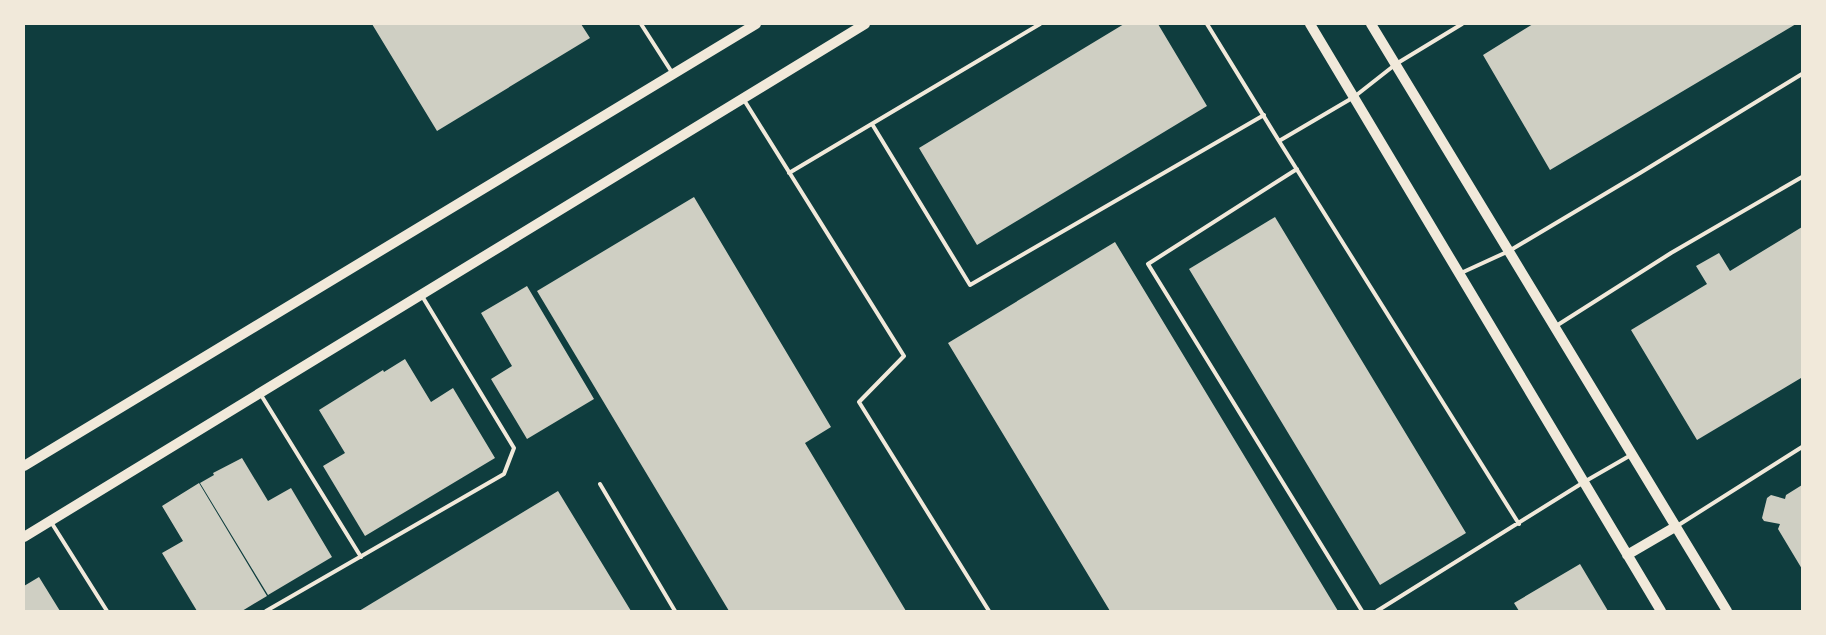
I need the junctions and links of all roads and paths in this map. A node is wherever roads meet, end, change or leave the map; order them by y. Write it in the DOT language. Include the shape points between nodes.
graph roads {
  1 [pos="642,24"];
  2 [pos="756,24"];
  3 [pos="864,24"];
  4 [pos="1040,24"];
  5 [pos="1207,24"];
  6 [pos="1310,24"];
  7 [pos="1371,24"];
  8 [pos="1462,24"];
  9 [pos="1396,64"];
  10 [pos="672,74"];
  11 [pos="1802,74"];
  12 [pos="1354,97"];
  13 [pos="743,98"];
  14 [pos="1264,116"];
  15 [pos="872,124"];
  16 [pos="1280,141"];
  17 [pos="1297,169"];
  18 [pos="790,173"];
  19 [pos="1802,177"];
  20 [pos="1508,250"];
  21 [pos="1459,274"];
  22 [pos="421,294"];
  23 [pos="1554,327"];
  24 [pos="259,393"];
  25 [pos="1802,448"];
  26 [pos="1632,454"];
  27 [pos="24,466"];
  28 [pos="1584,482"];
  29 [pos="600,484"];
  30 [pos="50,521"];
  31 [pos="1519,524"];
  32 [pos="1675,527"];
  33 [pos="24,537"];
  34 [pos="1627,555"];
  35 [pos="361,557"];
  36 [pos="107,611"];
  37 [pos="266,611"];
  38 [pos="675,611"];
  39 [pos="989,611"];
  40 [pos="1362,611"];
  41 [pos="1377,611"];
  42 [pos="1661,611"];
  43 [pos="1726,611"];
  1 -- 10 [label="lane"];
  2 -- 10 [label="main road"];
  3 -- 13 [label="main road"];
  4 -- 15 [label="lane"];
  5 -- 14 [label="lane"];
  6 -- 12 [label="main road"];
  7 -- 9 [label="main road"];
  8 -- 9 [label="lane"];
  9 -- 12 [label="lane"];
  9 -- 20 [label="main road"];
  10 -- 27 [label="main road"];
  11 -- 20 [label="lane"];
  12 -- 16 [label="lane"];
  12 -- 21 [label="main road"];
  13 -- 18 [label="lane"];
  13 -- 22 [label="main road"];
  14 -- 15 [label="lane" via="970,285"];
  14 -- 16 [label="lane"];
  15 -- 18 [label="lane"];
  16 -- 17 [label="lane"];
  17 -- 31 [label="lane"];
  17 -- 40 [label="lane" via="1148,264"];
  18 -- 39 [label="lane" via="904,356 859,402"];
  19 -- 23 [label="lane" via="1671,253"];
  20 -- 21 [label="lane"];
  20 -- 23 [label="main road"];
  21 -- 28 [label="main road"];
  22 -- 24 [label="main road"];
  22 -- 35 [label="lane" via="514,448 504,474"];
  23 -- 26 [label="main road"];
  24 -- 30 [label="main road"];
  24 -- 35 [label="lane"];
  25 -- 32 [label="lane"];
  26 -- 28 [label="lane"];
  26 -- 32 [label="main road"];
  28 -- 31 [label="lane"];
  28 -- 34 [label="main road"];
  29 -- 38 [label="lane"];
  30 -- 33 [label="main road"];
  30 -- 36 [label="lane"];
  31 -- 41 [label="lane"];
  32 -- 34 [label="main road"];
  32 -- 43 [label="main road"];
  34 -- 42 [label="main road"];
  35 -- 37 [label="lane"];
}
